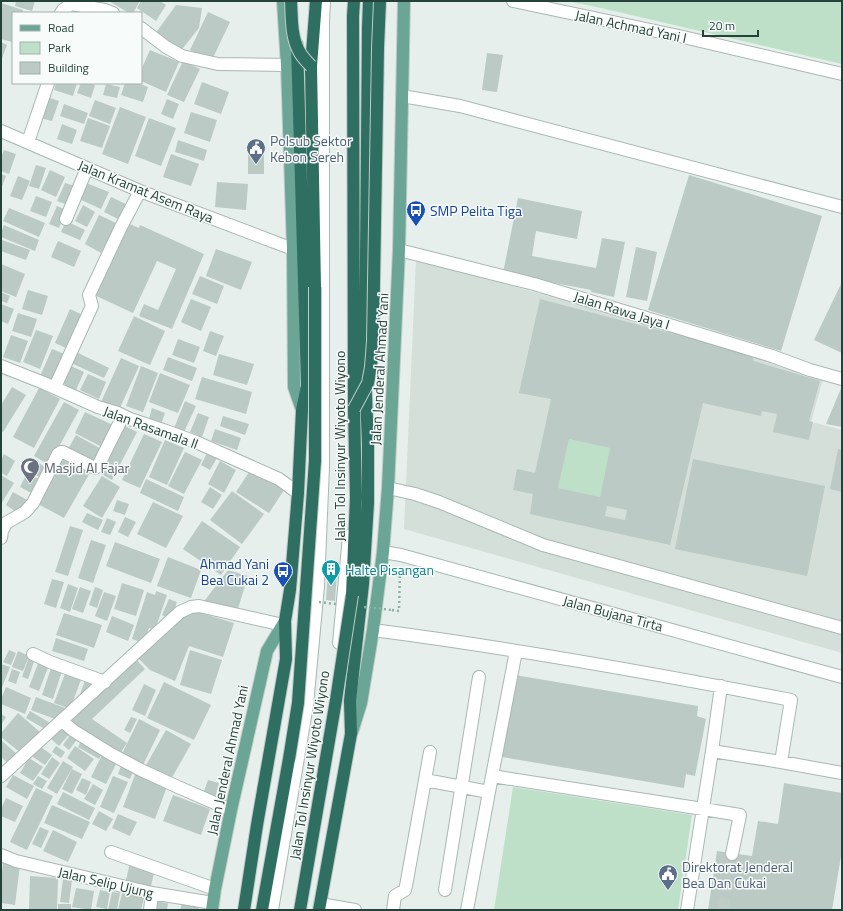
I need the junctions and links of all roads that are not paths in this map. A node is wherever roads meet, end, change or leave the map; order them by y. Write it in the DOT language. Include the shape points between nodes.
graph roads {
  1 [pos="283,1"];
  2 [pos="291,1"];
  3 [pos="296,1"];
  4 [pos="316,1"];
  5 [pos="324,1"];
  6 [pos="349,1"];
  7 [pos="354,1"];
  8 [pos="369,1"];
  9 [pos="380,1"];
  10 [pos="404,1"];
  11 [pos="513,1"];
  12 [pos="69,2"];
  13 [pos="61,12"];
  14 [pos="110,12"];
  15 [pos="142,29"];
  16 [pos="287,65"];
  17 [pos="311,66"];
  18 [pos="842,74"];
  19 [pos="48,84"];
  20 [pos="402,96"];
  21 [pos="1,131"];
  22 [pos="28,142"];
  23 [pos="87,168"];
  24 [pos="140,191"];
  25 [pos="842,207"];
  26 [pos="66,219"];
  27 [pos="293,249"];
  28 [pos="399,250"];
  29 [pos="1,366"];
  30 [pos="842,379"];
  31 [pos="55,387"];
  32 [pos="354,409"];
  33 [pos="302,410"];
  34 [pos="123,416"];
  35 [pos="388,488"];
  36 [pos="298,494"];
  37 [pos="1,538"];
  38 [pos="383,552"];
  39 [pos="284,623"];
  40 [pos="842,628"];
  41 [pos="373,630"];
  42 [pos="516,651"];
  43 [pos="33,654"];
  44 [pos="479,677"];
  45 [pos="842,677"];
  46 [pos="105,682"];
  47 [pos="721,686"];
  48 [pos="62,721"];
  49 [pos="351,734"];
  50 [pos="712,751"];
  51 [pos="430,752"];
  52 [pos="781,762"];
  53 [pos="842,773"];
  54 [pos="1,776"];
  55 [pos="492,776"];
  56 [pos="425,780"];
  57 [pos="462,787"];
  58 [pos="489,792"];
  59 [pos="703,809"];
  60 [pos="231,810"];
  61 [pos="111,852"];
  62 [pos="732,854"];
  63 [pos="1,855"];
  64 [pos="215,889"];
  65 [pos="445,890"];
  66 [pos="152,893"];
  67 [pos="212,907"];
  68 [pos="320,907"];
  69 [pos="150,910"];
  70 [pos="244,910"];
  71 [pos="262,910"];
  72 [pos="272,910"];
  73 [pos="296,910"];
  74 [pos="300,910"];
  75 [pos="355,910"];
  76 [pos="393,910"];
  77 [pos="467,910"];
  78 [pos="687,910"];
  1 -- 16 [label="main road, Jalan Jenderal Ahmad Yani"];
  2 -- 17 [label="highway, bridge" via="294,40 299,52"];
  3 -- 33 [label="highway, Jalan Jenderal Ahmad Yani" via="307,386"];
  4 -- 17 [label="highway, Jalan Tol Insinyur Wiyoto Wiyono"];
  5 -- 72 [label="street" via="323,467 318,586 307,705"];
  6 -- 73 [label="street" via="348,547 338,663"];
  7 -- 32 [label="highway, Jalan Tol Insinyur Wiyoto Wiyono"];
  8 -- 49 [label="highway, Jalan Jenderal Ahmad Yani" via="365,364 368,503 363,584 350,701"];
  9 -- 32 [label="highway, bridge" via="373,341 368,383"];
  10 -- 20 [label="main road, Jalan Jenderal Ahmad Yani"];
  11 -- 18 [label="street, Jalan Achmad Yani I"];
  12 -- 13 [label="street"];
  12 -- 14 [label="street"];
  15 -- 16 [label="street" via="182,56 218,64"];
  16 -- 27 [label="main road, Jalan Jenderal Ahmad Yani"];
  17 -- 71 [label="highway, Jalan Tol Insinyur Wiyoto Wiyono, bridge" via="315,461 298,703"];
  19 -- 22 [label="street"];
  20 -- 25 [label="street" via="460,106"];
  20 -- 28 [label="main road, Jalan Jenderal Ahmad Yani"];
  21 -- 22 [label="street, Jalan Kramat Asem Raya"];
  22 -- 23 [label="street, Jalan Kramat Asem Raya"];
  23 -- 24 [label="street, Jalan Kramat Asem Raya"];
  23 -- 26 [label="street"];
  24 -- 27 [label="street, Jalan Kramat Asem Raya"];
  24 -- 31 [label="street" via="90,295 92,306"];
  27 -- 33 [label="main road, Jalan Jenderal Ahmad Yani" via="294,387"];
  28 -- 30 [label="street, Jalan Rawa Jaya I" via="534,284"];
  28 -- 35 [label="main road, Jalan Jenderal Ahmad Yani"];
  29 -- 31 [label="street, Jalan Rasamala II"];
  31 -- 34 [label="street, Jalan Rasamala II"];
  32 -- 74 [label="highway, Jalan Tol Insinyur Wiyoto Wiyono, bridge" via="356,497 352,595"];
  33 -- 36 [label="highway, Jalan Jenderal Ahmad Yani"];
  34 -- 36 [label="street, Jalan Rasamala II" via="196,442 279,479"];
  34 -- 37 [label="street" via="95,468 63,452 58,454 33,504 6,523"];
  35 -- 38 [label="main road, Jalan Jenderal Ahmad Yani"];
  35 -- 40 [label="street" via="439,502 542,545"];
  36 -- 39 [label="highway, Jalan Jenderal Ahmad Yani" via="290,590"];
  38 -- 41 [label="main road, Jalan Jenderal Ahmad Yani"];
  38 -- 45 [label="street, Jalan Bujana Tirta"];
  39 -- 46 [label="street" via="199,606 190,607 180,612"];
  39 -- 60 [label="main road, Jalan Jenderal Ahmad Yani" via="267,651"];
  39 -- 70 [label="highway, Jalan Jenderal Ahmad Yani" via="286,659"];
  41 -- 42 [label="street"];
  41 -- 49 [label="main road, Jalan Jenderal Ahmad Yani" via="361,703"];
  42 -- 47 [label="street"];
  42 -- 55 [label="street"];
  43 -- 46 [label="street"];
  44 -- 57 [label="street"];
  46 -- 48 [label="street"];
  47 -- 50 [label="street"];
  47 -- 52 [label="street" via="791,700"];
  48 -- 54 [label="street"];
  48 -- 60 [label="street" via="117,758"];
  49 -- 68 [label="highway, Jalan Jenderal Ahmad Yani"];
  50 -- 52 [label="street"];
  50 -- 59 [label="street"];
  51 -- 56 [label="street"];
  52 -- 53 [label="street"];
  55 -- 58 [label="street"];
  55 -- 59 [label="street"];
  56 -- 57 [label="street"];
  56 -- 76 [label="street" via="406,886 405,890 395,896"];
  57 -- 58 [label="street"];
  57 -- 65 [label="street"];
  58 -- 77 [label="street"];
  59 -- 62 [label="street" via="740,815"];
  59 -- 78 [label="street"];
  60 -- 64 [label="main road, Jalan Jenderal Ahmad Yani"];
  61 -- 64 [label="street"];
  63 -- 66 [label="street, Jalan Selip Ujung" via="16,861"];
  64 -- 67 [label="main road, Jalan Jenderal Ahmad Yani"];
  66 -- 67 [label="street, Jalan Selip Ujung" via="196,901"];
  66 -- 69 [label="street"];
  68 -- 75 [label="street"];
}
